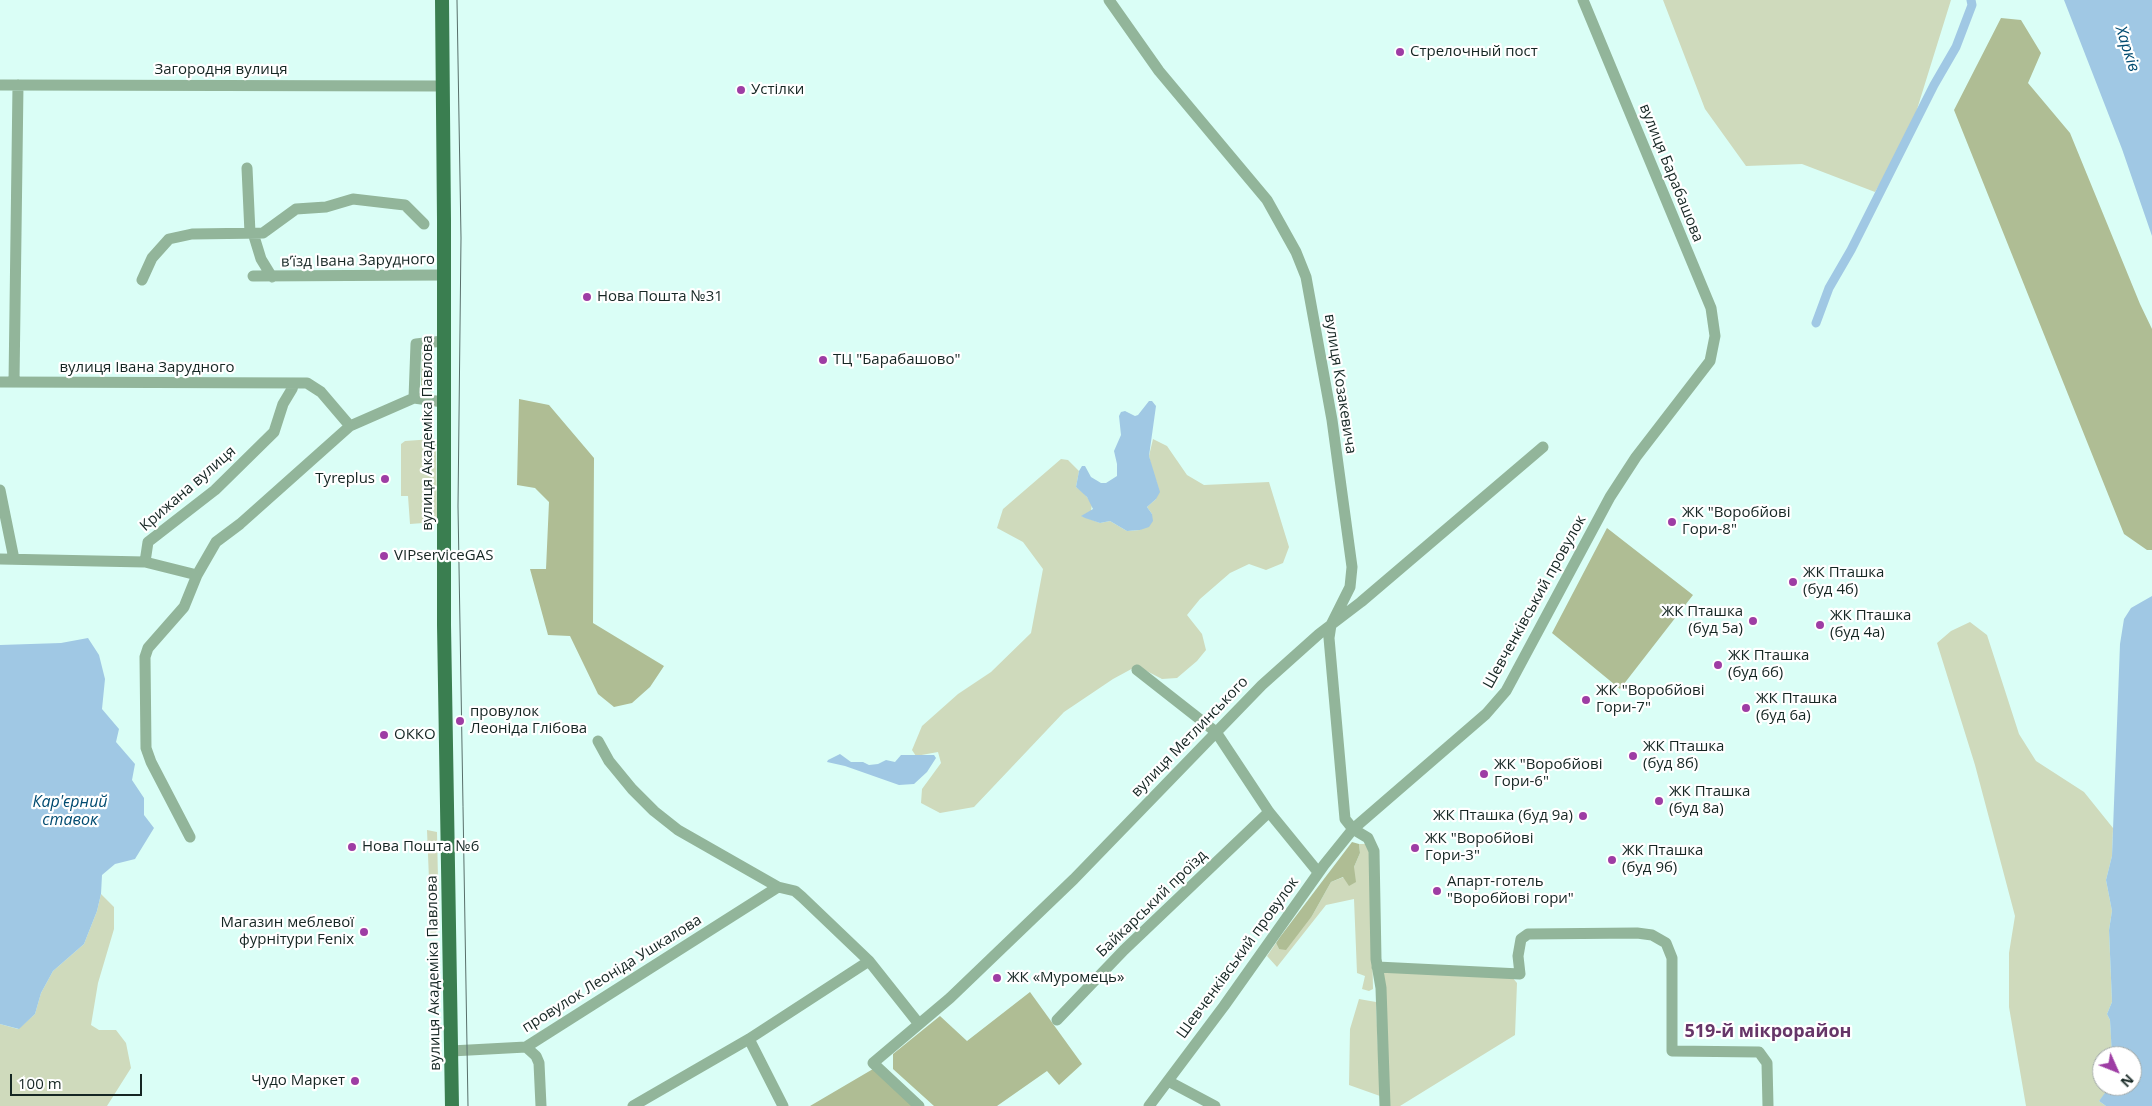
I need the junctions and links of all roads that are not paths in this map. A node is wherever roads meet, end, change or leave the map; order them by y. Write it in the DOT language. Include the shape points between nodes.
graph roads {
  1 [pos="442,0"];
  2 [pos="1108,0"];
  3 [pos="1583,0"];
  4 [pos="0,85"];
  5 [pos="18,85"];
  6 [pos="442,86"];
  7 [pos="247,168"];
  8 [pos="424,224"];
  9 [pos="251,233"];
  10 [pos="444,274"];
  11 [pos="253,276"];
  12 [pos="272,277"];
  13 [pos="142,280"];
  14 [pos="443,341"];
  15 [pos="1710,361"];
  16 [pos="0,382"];
  17 [pos="14,382"];
  18 [pos="294,383"];
  19 [pos="414,398"];
  20 [pos="443,402"];
  21 [pos="350,426"];
  22 [pos="1543,448"];
  23 [pos="0,490"];
  24 [pos="14,558"];
  25 [pos="0,559"];
  26 [pos="145,562"];
  27 [pos="197,575"];
  28 [pos="1331,625"];
  29 [pos="1138,670"];
  30 [pos="1216,732"];
  31 [pos="598,741"];
  32 [pos="1269,812"];
  33 [pos="1353,828"];
  34 [pos="190,837"];
  35 [pos="1318,872"];
  36 [pos="778,887"];
  37 [pos="869,961"];
  38 [pos="1376,963"];
  39 [pos="1057,1020"];
  40 [pos="920,1024"];
  41 [pos="749,1039"];
  42 [pos="526,1047"];
  43 [pos="451,1051"];
  44 [pos="1168,1081"];
  45 [pos="452,1106"];
  46 [pos="541,1106"];
  47 [pos="633,1106"];
  48 [pos="783,1106"];
  49 [pos="920,1106"];
  50 [pos="1150,1106"];
  51 [pos="1216,1106"];
  52 [pos="1385,1106"];
  53 [pos="1768,1106"];
  1 -- 6 [label="main road, вулиця Академіка Павлова"];
  2 -- 28 [label="street, вулиця Козакевича" via="1159,71 1267,200 1303,268 1330,411 1352,567 1350,587"];
  3 -- 15 [label="street, вулиця Барабашова" via="1711,308 1715,336"];
  4 -- 5 [label="street, Загородня вулиця"];
  5 -- 6 [label="street, Загородня вулиця"];
  5 -- 17 [label="street"];
  6 -- 10 [label="main road, вулиця Академіка Павлова"];
  7 -- 9 [label="street, в’їзд Івана Зарудного"];
  8 -- 9 [label="street" via="405,205 353,199 326,207 296,208 264,233"];
  9 -- 12 [label="street, в’їзд Івана Зарудного"];
  9 -- 13 [label="street" via="192,234 169,240 152,258"];
  10 -- 12 [label="street, в’їзд Івана Зарудного"];
  10 -- 14 [label="main road, вулиця Академіка Павлова"];
  11 -- 12 [label="street, в’їзд Івана Зарудного"];
  14 -- 19 [label="street" via="416,344"];
  14 -- 20 [label="main road, вулиця Академіка Павлова"];
  15 -- 33 [label="street, Шевченківський провулок" via="1623,475 1499,701"];
  16 -- 17 [label="street, вулиця Івана Зарудного"];
  17 -- 18 [label="street, вулиця Івана Зарудного"];
  18 -- 21 [label="street, вулиця Івана Зарудного" via="316,387"];
  18 -- 26 [label="street, Крижана вулиця" via="274,432 215,490 148,542"];
  19 -- 20 [label="street"];
  19 -- 21 [label="street"];
  20 -- 43 [label="main road, вулиця Академіка Павлова"];
  21 -- 27 [label="street" via="216,542"];
  22 -- 28 [label="street, вулиця Метлинського"];
  23 -- 24 [label="street"];
  24 -- 25 [label="street"];
  24 -- 26 [label="street"];
  26 -- 27 [label="street"];
  27 -- 34 [label="street" via="184,607 152,642 145,657 146,748"];
  28 -- 30 [label="street, вулиця Метлинського" via="1262,685"];
  28 -- 33 [label="street, вулиця Козакевича" via="1329,638 1345,819"];
  29 -- 30 [label="street"];
  30 -- 32 [label="street"];
  30 -- 40 [label="street, вулиця Метлинського" via="1074,878"];
  31 -- 36 [label="street" via="610,761 654,811 678,830"];
  32 -- 35 [label="street"];
  32 -- 39 [label="street, Байкарський проїзд" via="1124,950"];
  33 -- 35 [label="street, Шевченківський провулок"];
  33 -- 38 [label="street" via="1368,838 1374,851"];
  35 -- 44 [label="street, Шевченківський провулок"];
  36 -- 37 [label="street" via="795,891"];
  36 -- 42 [label="street, провулок Леоніда Ушкалова"];
  37 -- 40 [label="street"];
  37 -- 41 [label="street"];
  38 -- 52 [label="street" via="1381,988"];
  38 -- 53 [label="street" via="1520,974 1518,956 1521,939 1528,934 1652,935 1666,943 1672,958 1672,1051 1759,1052 1768,1063"];
  40 -- 49 [label="street, вулиця Метлинського" via="873,1063"];
  41 -- 47 [label="street"];
  41 -- 48 [label="street"];
  42 -- 43 [label="street, провулок Леоніда Ушкалова"];
  42 -- 46 [label="street" via="539,1063"];
  43 -- 45 [label="main road, вулиця Академіка Павлова"];
  44 -- 50 [label="street, Шевченківський провулок"];
  44 -- 51 [label="street"];
}
